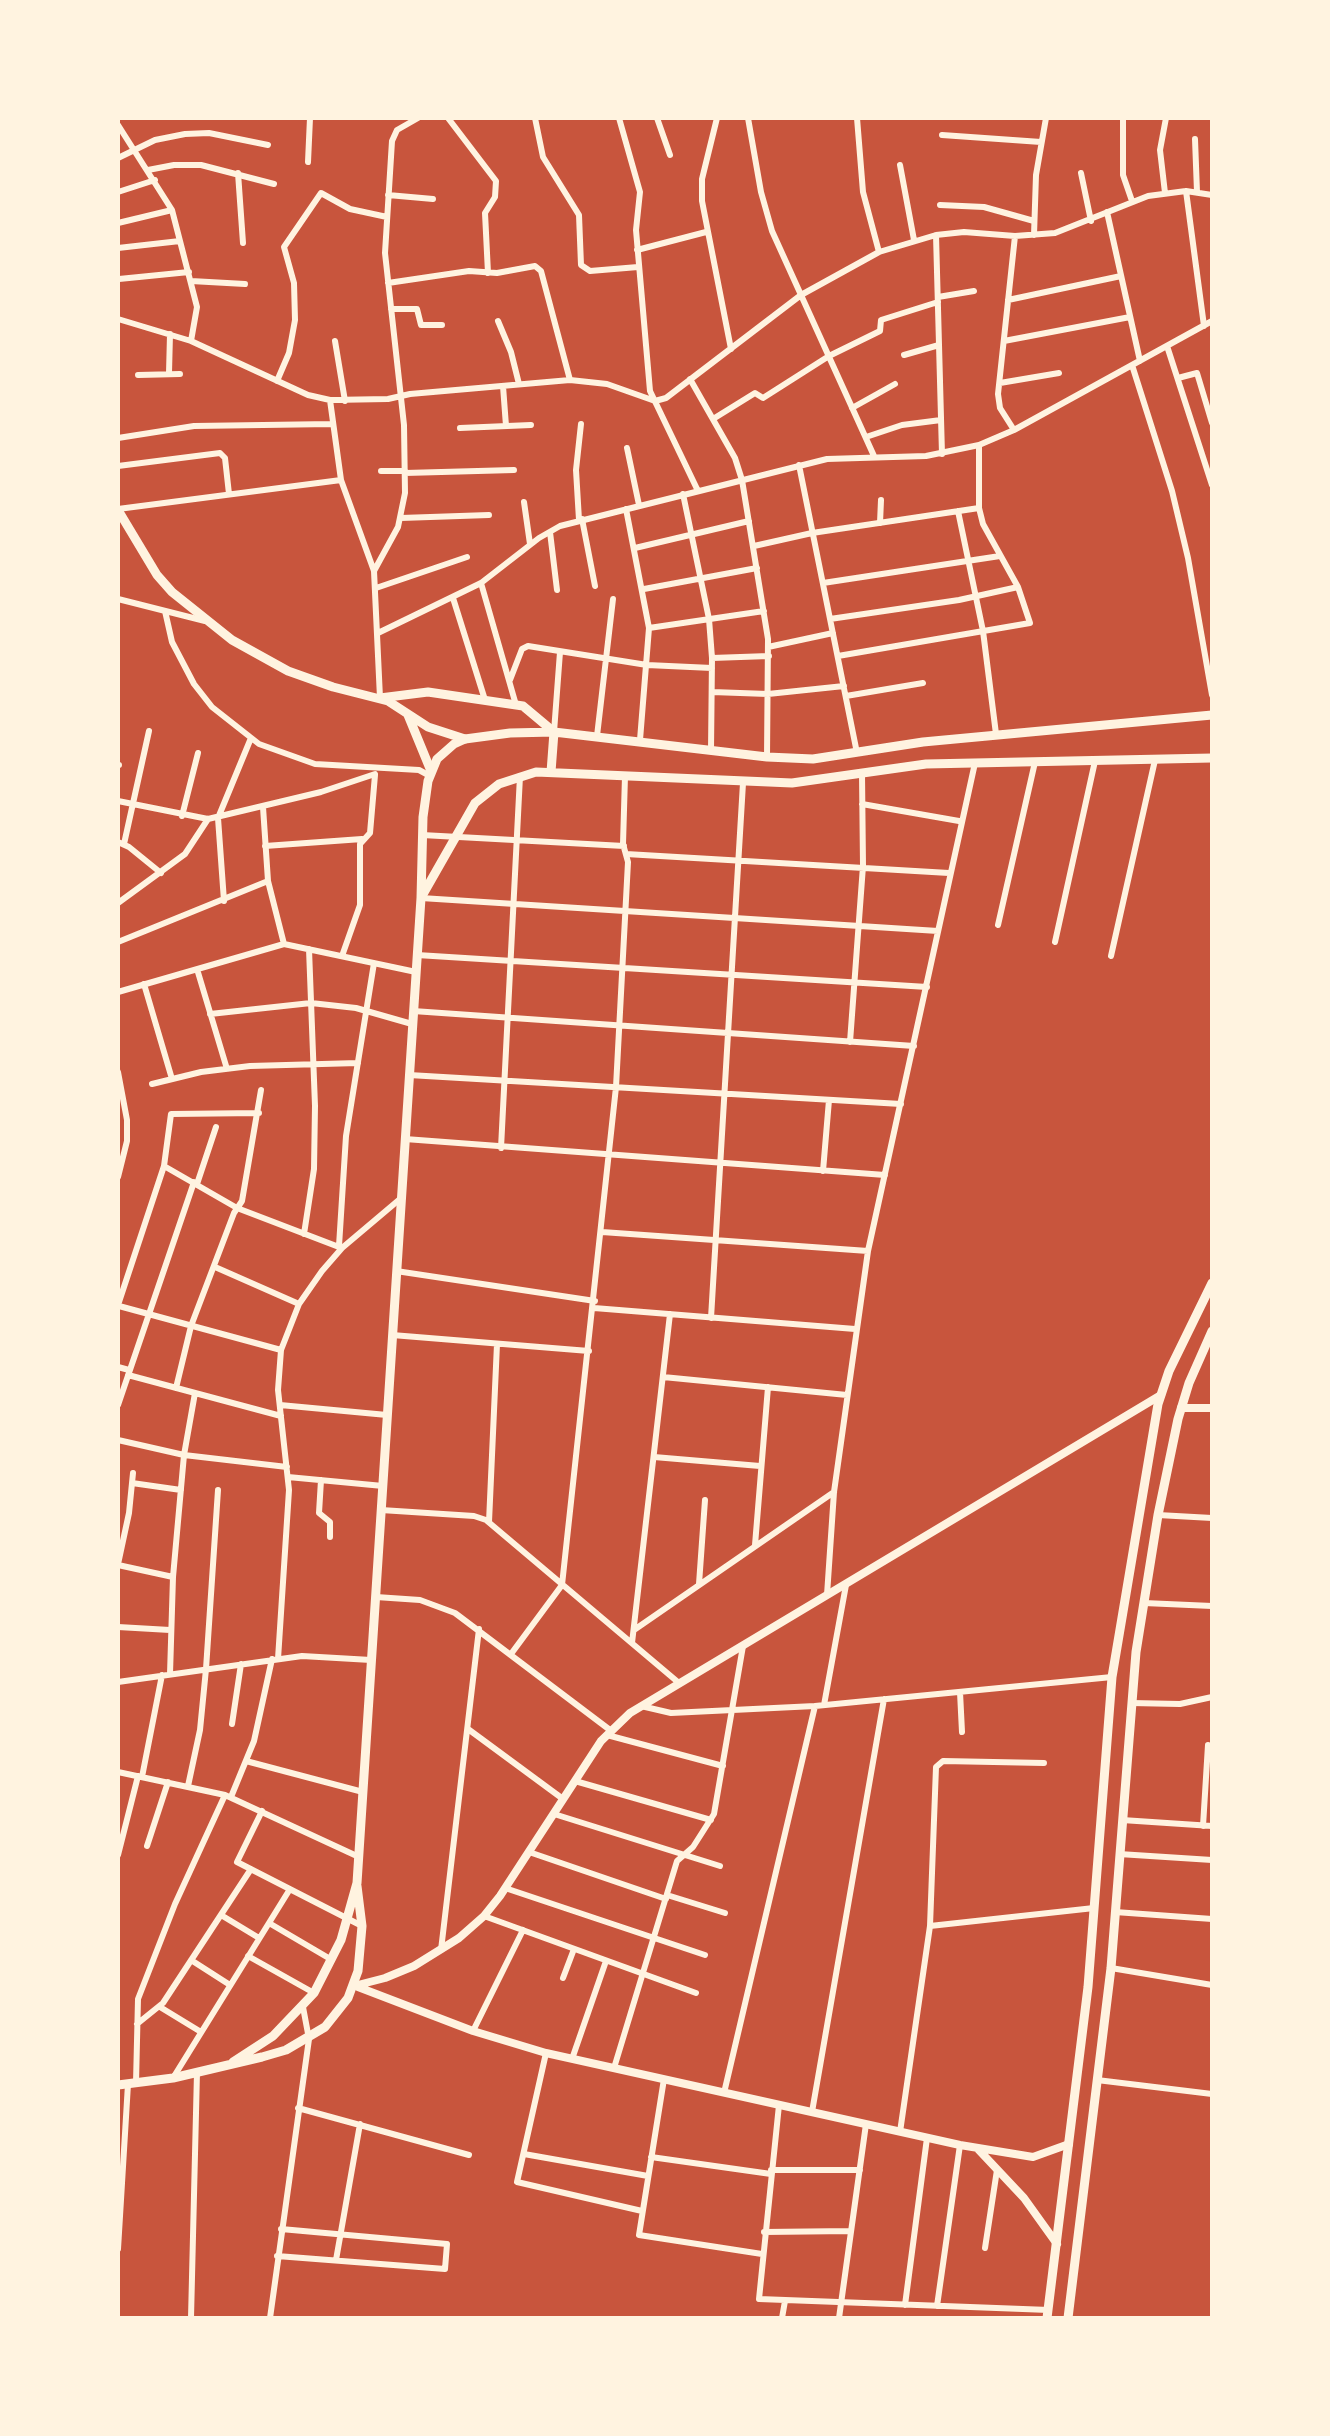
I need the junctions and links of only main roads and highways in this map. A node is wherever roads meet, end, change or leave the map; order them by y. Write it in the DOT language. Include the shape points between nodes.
graph roads {
  1 [pos="118,509"];
  2 [pos="380,698"];
  3 [pos="1212,714"];
  4 [pos="408,715"];
  5 [pos="554,732"];
  6 [pos="466,739"];
  7 [pos="923,742"];
  8 [pos="1212,758"];
  9 [pos="926,764"];
  10 [pos="551,772"];
  11 [pos="430,774"];
  12 [pos="421,898"];
  13 [pos="1212,1283"];
  14 [pos="1212,1331"];
  15 [pos="357,1883"];
  16 [pos="1088,1986"];
  17 [pos="1108,1989"];
  18 [pos="233,2062"];
  19 [pos="128,2084"];
  20 [pos="1048,2314"];
  21 [pos="1068,2318"];
  1 -- 2 [label="main road" via="157,575 206,622 288,671"];
  2 -- 4 [label="main road"];
  2 -- 5 [label="main road" via="428,692 516,704"];
  3 -- 7 [label="main road"];
  4 -- 6 [label="main road"];
  4 -- 11 [label="main road"];
  5 -- 6 [label="main road"];
  5 -- 7 [label="main road" via="813,759"];
  5 -- 10 [label="main road"];
  6 -- 11 [label="main road" via="445,750"];
  7 -- 9 [label="main road"];
  8 -- 9 [label="main road"];
  9 -- 10 [label="main road" via="792,783"];
  10 -- 12 [label="main road" via="520,775 485,794"];
  11 -- 12 [label="main road"];
  12 -- 15 [label="main road"];
  13 -- 16 [label="main road" via="1161,1394 1112,1677"];
  14 -- 17 [label="main road" via="1181,1408 1144,1603"];
  15 -- 18 [label="main road" via="333,1960 314,1993 273,2036"];
  15 -- 18 [label="main road" via="362,1926 354,1986 339,2012 308,2040"];
  16 -- 17 [label="main road"];
  16 -- 20 [label="main road"];
  17 -- 21 [label="main road"];
  18 -- 19 [label="main road"];
}
